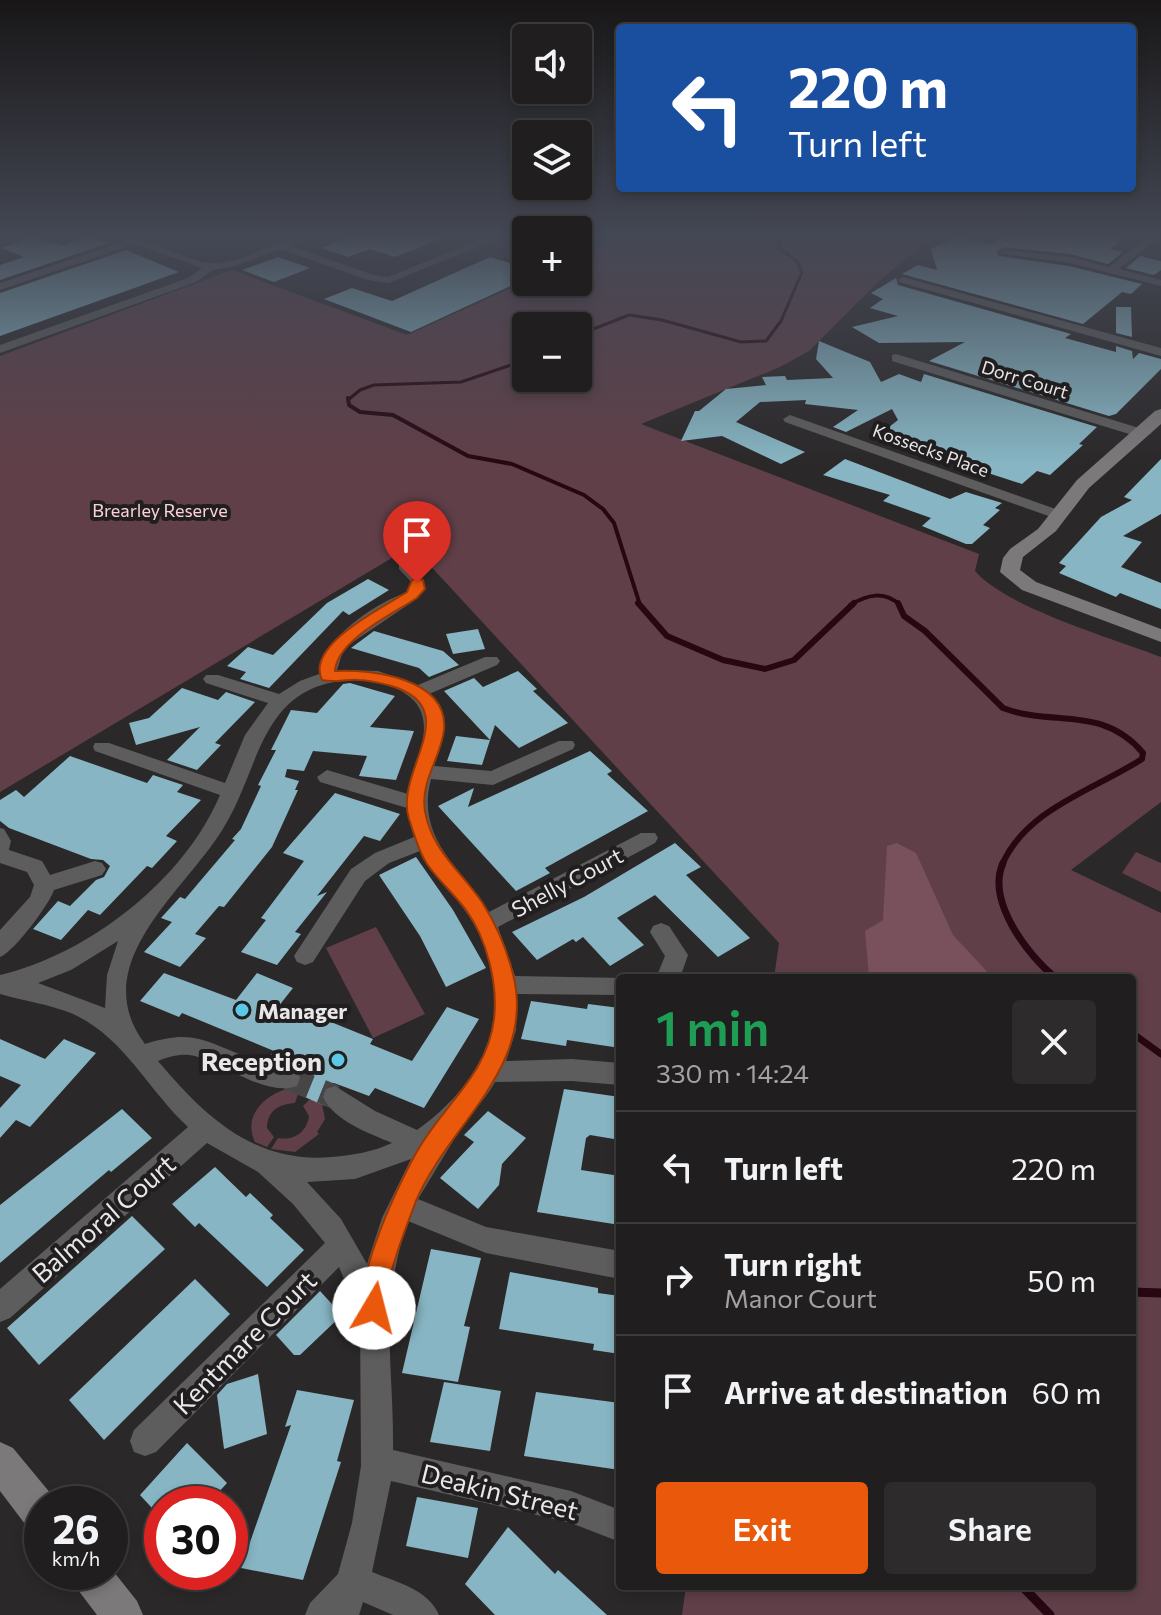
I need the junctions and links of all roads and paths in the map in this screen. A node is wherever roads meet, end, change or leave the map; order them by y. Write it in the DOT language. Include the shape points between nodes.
graph roads {
  1 [pos="102,312"];
  2 [pos="1019,312"];
  3 [pos="0,349"];
  4 [pos="1161,352"];
  5 [pos="896,358"];
  6 [pos="1161,414"];
  7 [pos="790,419"];
  8 [pos="1144,434"];
  9 [pos="1059,515"];
  10 [pos="402,567"];
  11 [pos="409,597"];
  12 [pos="1161,636"];
  13 [pos="491,661"];
  14 [pos="328,677"];
  15 [pos="212,679"];
  16 [pos="418,692"];
  17 [pos="280,701"];
  18 [pos="566,745"];
  19 [pos="102,747"];
  20 [pos="421,772"];
  21 [pos="327,777"];
  22 [pos="232,792"];
  23 [pos="415,802"];
  24 [pos="0,832"];
  25 [pos="648,838"];
  26 [pos="425,841"];
  27 [pos="1,854"];
  28 [pos="95,869"];
  29 [pos="45,885"];
  30 [pos="160,891"];
  31 [pos="485,924"];
  32 [pos="661,932"];
  33 [pos="0,948"];
  34 [pos="305,956"];
  35 [pos="670,974"];
  36 [pos="0,985"];
  37 [pos="505,985"];
  38 [pos="616,986"];
  39 [pos="136,1049"];
  40 [pos="489,1072"];
  41 [pos="616,1074"];
  42 [pos="288,1078"];
  43 [pos="335,1097"];
  44 [pos="460,1114"];
  45 [pos="206,1128"];
  46 [pos="419,1143"];
  47 [pos="258,1159"];
  48 [pos="403,1206"];
  49 [pos="342,1245"];
  50 [pos="616,1264"];
  51 [pos="0,1308"];
  52 [pos="375,1339"];
  53 [pos="145,1441"];
  54 [pos="0,1461"];
  55 [pos="378,1462"];
  56 [pos="24,1491"];
  57 [pos="616,1524"];
  58 [pos="353,1581"];
  59 [pos="103,1590"];
  60 [pos="123,1615"];
  61 [pos="322,1615"];
  62 [pos="342,1615"];
  63 [pos="422,1615"];
  1 -- 3 [label="street"];
  2 -- 4 [label="street"];
  5 -- 8 [label="street, Dorr Court"];
  6 -- 8 [label="street"];
  7 -- 9 [label="street, Kossecks Place"];
  8 -- 9 [label="street" via="1093,475"];
  9 -- 12 [label="street" via="1017,551 1010,572 1054,598"];
  10 -- 11 [label="lane" via="418,585"];
  11 -- 14 [label="street" via="345,639 329,657"];
  13 -- 16 [label="street"];
  14 -- 16 [label="street" via="377,677"];
  14 -- 17 [label="street"];
  15 -- 17 [label="street"];
  16 -- 20 [label="street" via="430,705 436,724"];
  17 -- 22 [label="street" via="254,731"];
  18 -- 20 [label="street" via="493,778"];
  19 -- 22 [label="street"];
  20 -- 23 [label="street"];
  21 -- 23 [label="street"];
  22 -- 30 [label="street" via="208,835"];
  23 -- 26 [label="street"];
  24 -- 27 [label="lane" via="6,841"];
  25 -- 31 [label="street, Shelly Court"];
  26 -- 31 [label="street"];
  26 -- 34 [label="street" via="382,858 358,875"];
  27 -- 29 [label="street" via="35,867"];
  28 -- 29 [label="street"];
  29 -- 33 [label="street" via="40,901"];
  30 -- 36 [label="street" via="133,920 80,953"];
  30 -- 39 [label="street" via="137,925 117,985 117,1020"];
  31 -- 37 [label="street"];
  32 -- 35 [label="street" via="677,955"];
  36 -- 39 [label="street" via="93,1013"];
  37 -- 38 [label="street"];
  37 -- 40 [label="street" via="502,1037"];
  39 -- 42 [label="street" via="191,1045"];
  39 -- 45 [label="street" via="168,1092"];
  40 -- 41 [label="street"];
  40 -- 44 [label="street"];
  43 -- 46 [label="street" via="366,1119"];
  44 -- 46 [label="street"];
  44 -- 48 [label="street" via="422,1163"];
  45 -- 47 [label="street"];
  45 -- 51 [label="street, Balmoral Court"];
  46 -- 47 [label="street" via="377,1163 345,1169 288,1169"];
  47 -- 49 [label="street" via="307,1200"];
  48 -- 50 [label="street" via="486,1240"];
  48 -- 52 [label="street" via="377,1281"];
  49 -- 52 [label="street" via="367,1296"];
  49 -- 53 [label="street, Kentmare Court"];
  52 -- 55 [label="street"];
  54 -- 56 [label="street"];
  55 -- 57 [label="street, Deakin Street" via="571,1507"];
  55 -- 58 [label="street" via="370,1521"];
  58 -- 61 [label="street"];
  58 -- 62 [label="street"];
  58 -- 63 [label="street"];
  59 -- 60 [label="street"];
}
